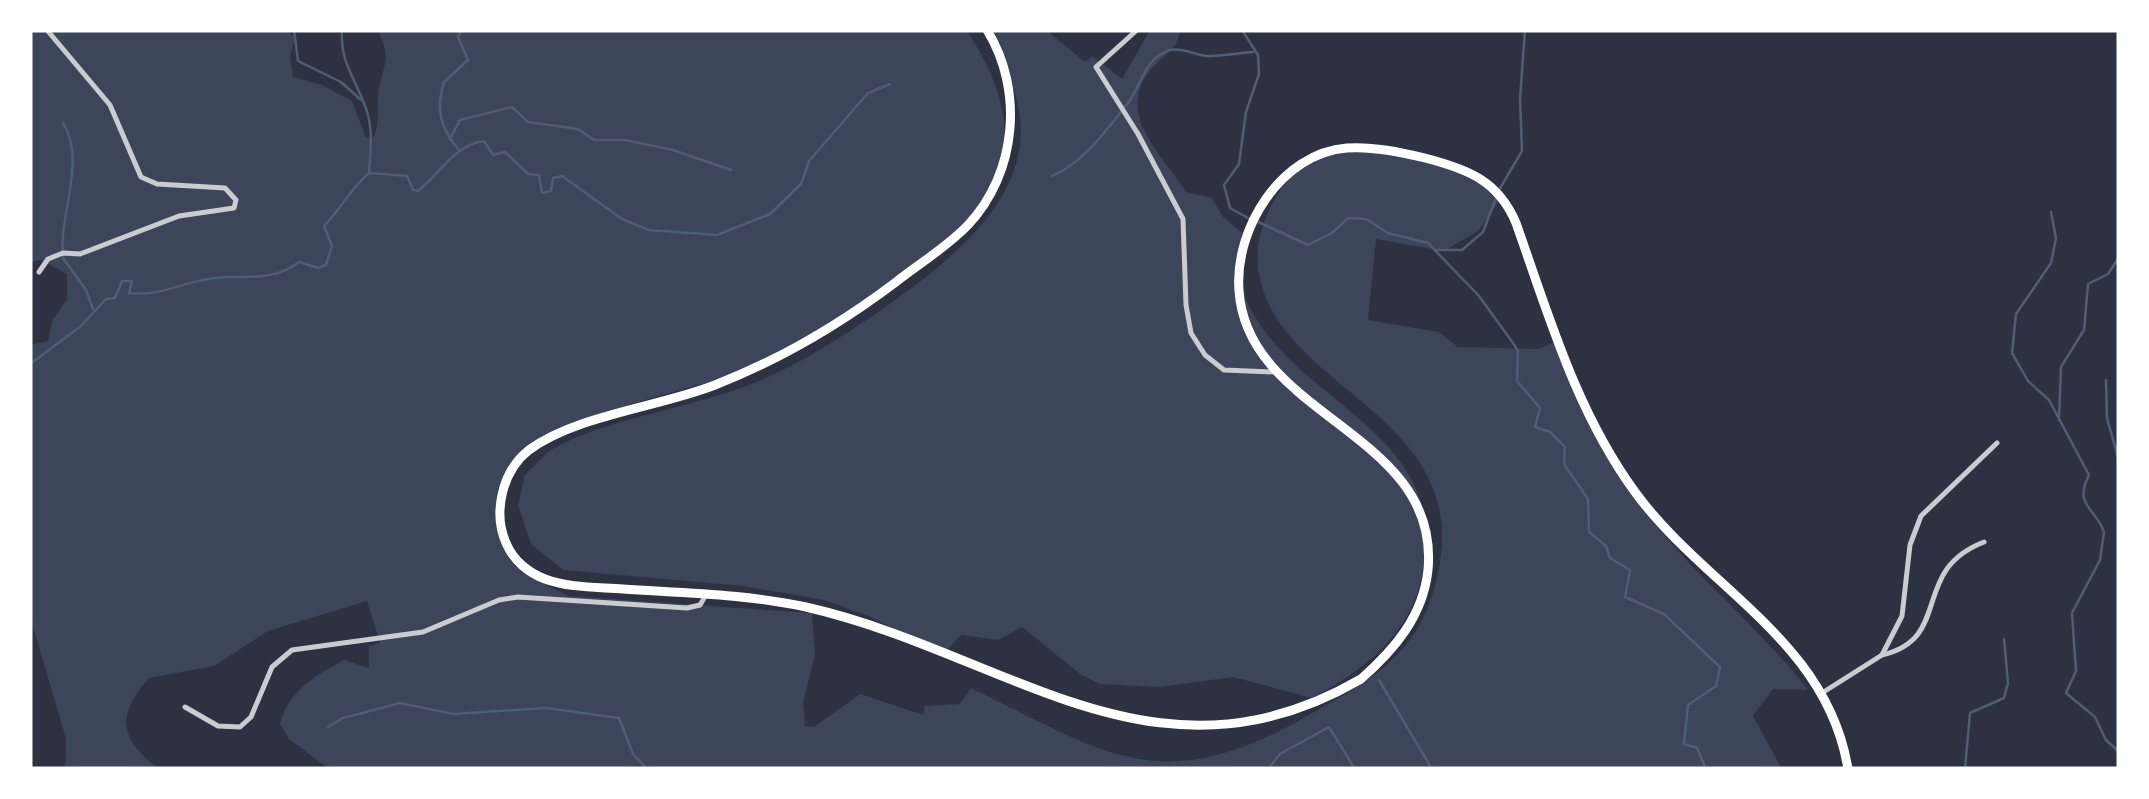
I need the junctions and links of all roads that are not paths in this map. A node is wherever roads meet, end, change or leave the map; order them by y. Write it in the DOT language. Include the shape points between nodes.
graph roads {
  1 [pos="47,30"];
  2 [pos="987,30"];
  3 [pos="1137,30"];
  4 [pos="39,272"];
  5 [pos="1275,372"];
  6 [pos="1997,444"];
  7 [pos="1984,542"];
  8 [pos="706,595"];
  9 [pos="1882,655"];
  10 [pos="990,685"];
  11 [pos="1822,693"];
  12 [pos="185,706"];
  13 [pos="1284,728"];
  14 [pos="1848,769"];
  1 -- 4 [label="street" via="110,105 141,176 157,184 225,188 236,200 234,208 180,216 80,254 63,253"];
  2 -- 8 [label="highway" via="1007,80 1009,144 998,179 963,230 865,305 782,356 554,437 509,473 500,511 504,537 529,570 562,584"];
  3 -- 5 [label="street" via="1096,67 1183,219 1192,333 1224,370"];
  5 -- 11 [label="highway" via="1247,330 1239,277 1251,223 1279,184 1312,158 1344,148 1410,154 1483,178 1511,210 1582,406 1608,454 1656,522 1783,639"];
  5 -- 13 [label="highway" via="1396,472 1420,509 1429,556 1421,603 1403,638 1358,682"];
  6 -- 9 [label="street" via="1921,516 1910,544 1902,616"];
  7 -- 9 [label="street" via="1946,564 1920,630 1903,648"];
  8 -- 10 [label="highway" via="838,616"];
  8 -- 12 [label="street" via="688,608 562,596 499,600 423,632 292,650 272,667 240,727 218,726"];
  9 -- 11 [label="street"];
  11 -- 14 [label="highway"];
}
